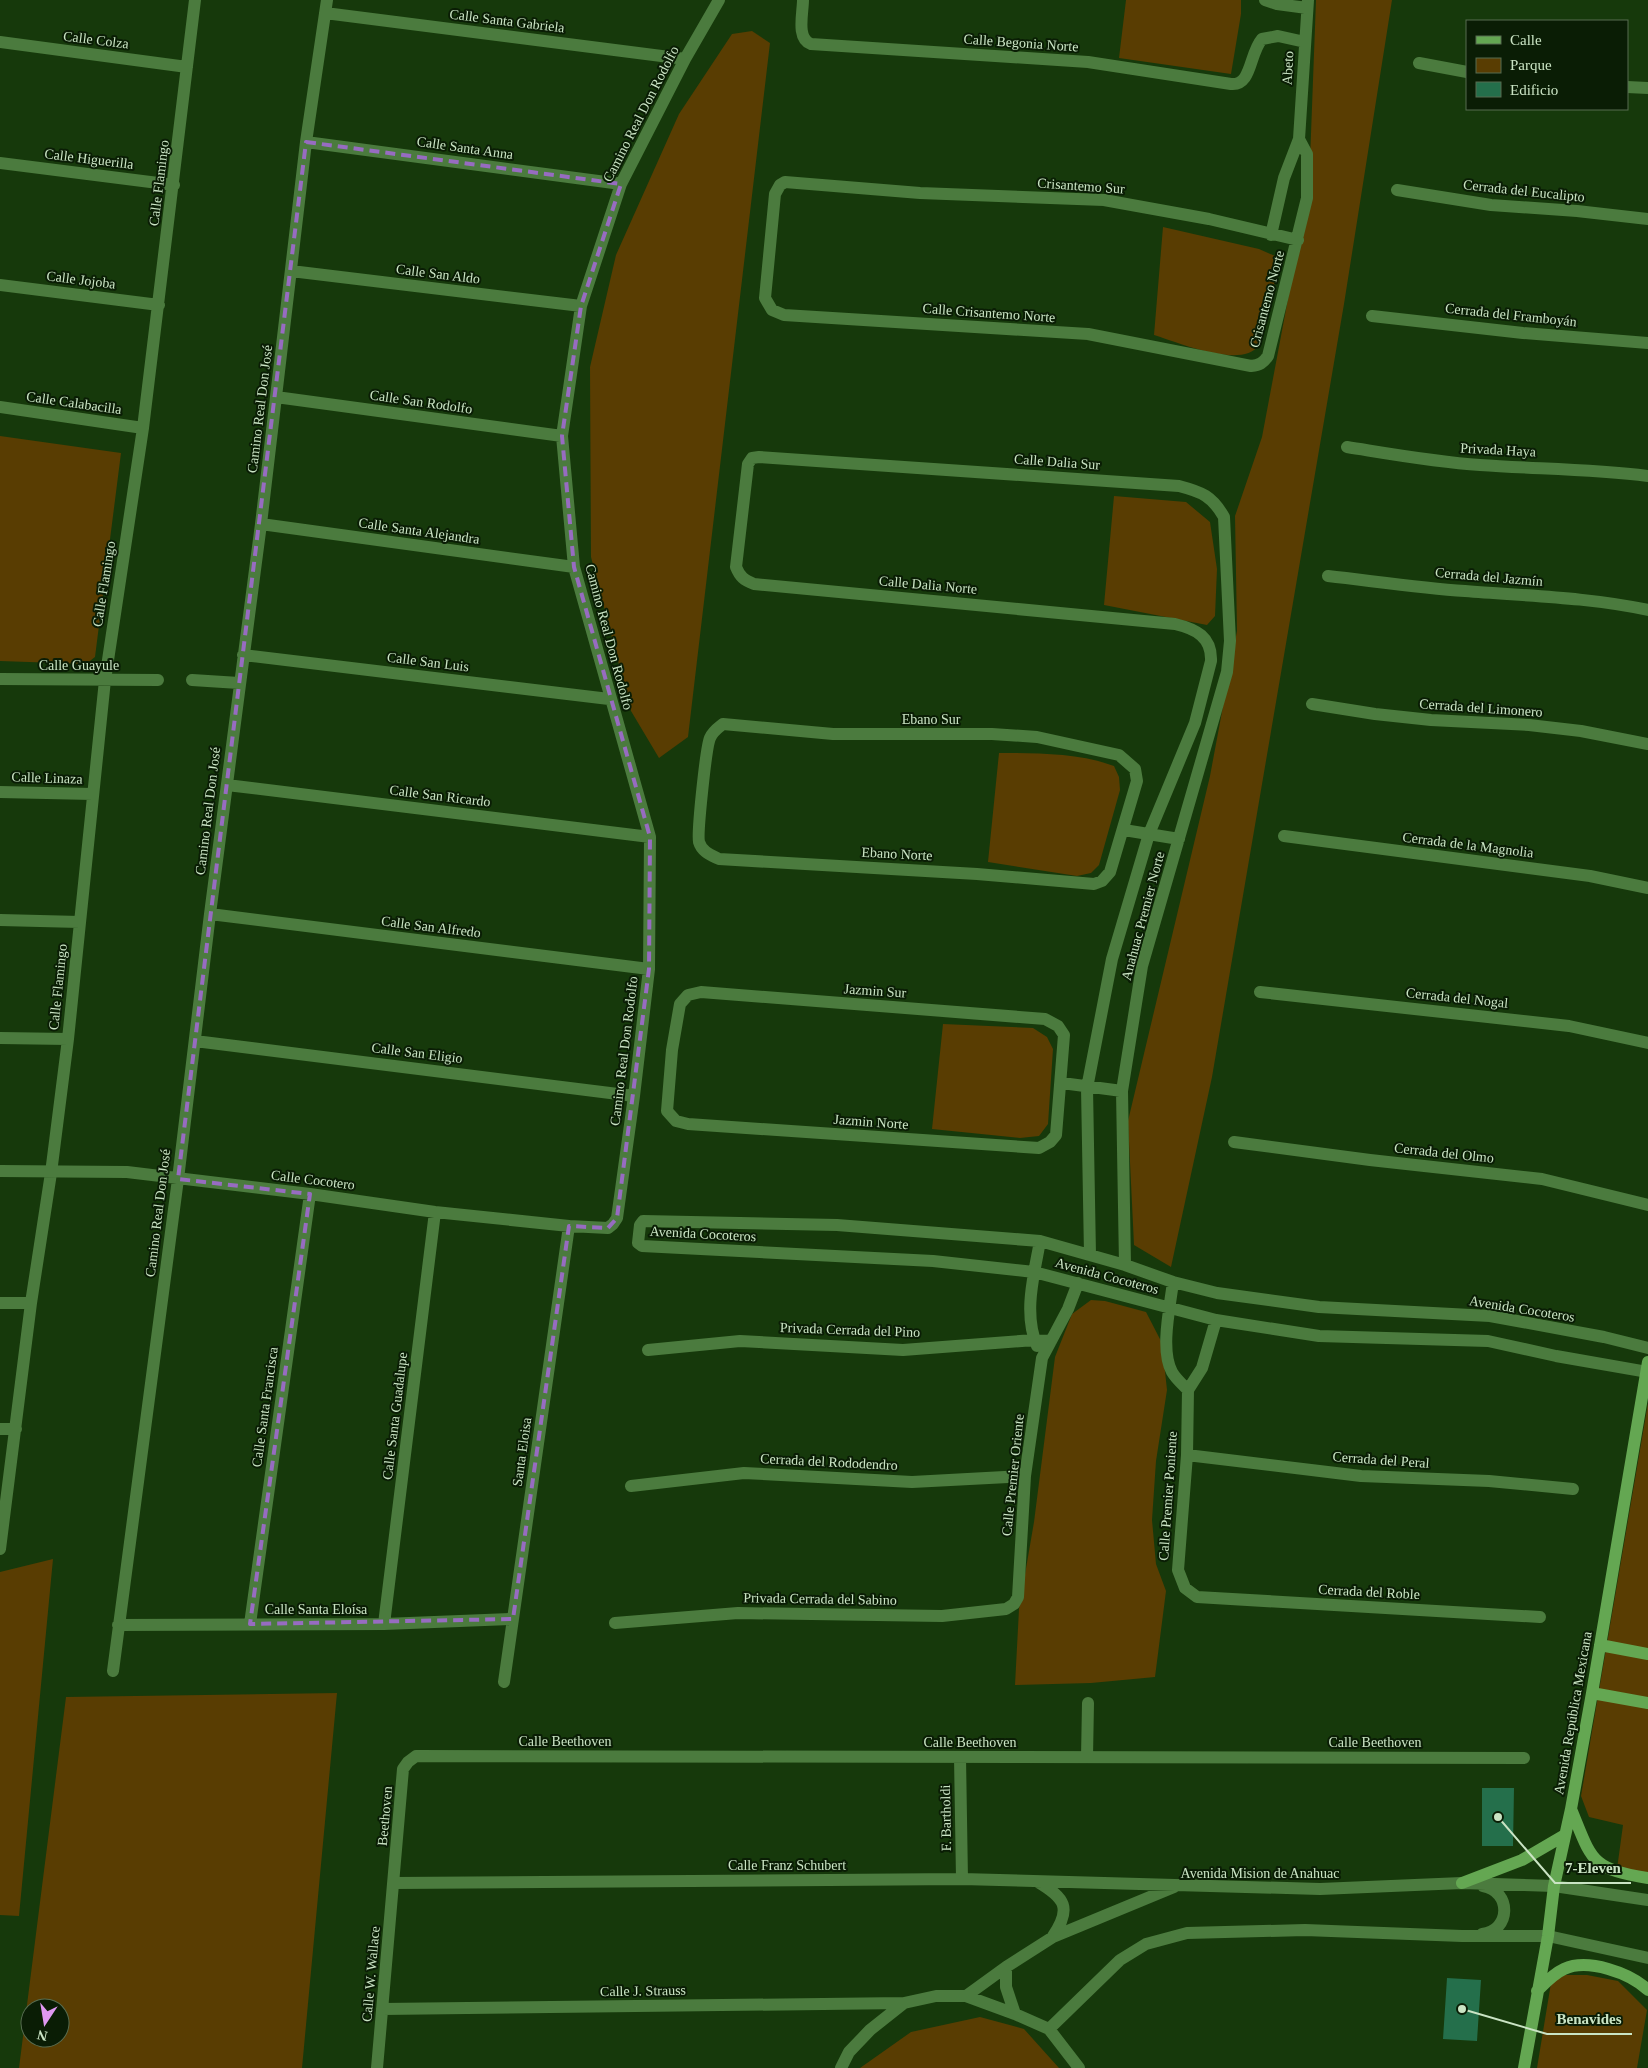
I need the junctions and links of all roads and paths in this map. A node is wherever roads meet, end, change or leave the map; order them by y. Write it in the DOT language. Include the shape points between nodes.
graph roads {
  1 [pos="195,0"];
  2 [pos="719,0"];
  3 [pos="803,0"];
  4 [pos="1265,0"];
  5 [pos="1308,4"];
  6 [pos="326,6"];
  7 [pos="0,42"];
  8 [pos="1305,42"];
  9 [pos="685,59"];
  10 [pos="1419,63"];
  11 [pos="187,67"];
  12 [pos="1466,72"];
  13 [pos="1628,87"];
  14 [pos="1648,88"];
  15 [pos="1299,139"];
  16 [pos="306,142"];
  17 [pos="0,163"];
  18 [pos="174,184"];
  19 [pos="621,184"];
  20 [pos="1397,190"];
  21 [pos="1648,219"];
  22 [pos="1271,235"];
  23 [pos="1298,240"];
  24 [pos="768,252"];
  25 [pos="291,271"];
  26 [pos="0,285"];
  27 [pos="159,305"];
  28 [pos="581,306"];
  29 [pos="1372,316"];
  30 [pos="1648,343"];
  31 [pos="1262,364"];
  32 [pos="276,398"];
  33 [pos="0,407"];
  34 [pos="143,428"];
  35 [pos="562,436"];
  36 [pos="1347,447"];
  37 [pos="752,458"];
  38 [pos="1648,476"];
  39 [pos="261,524"];
  40 [pos="574,567"];
  41 [pos="1328,576"];
  42 [pos="1648,610"];
  43 [pos="1207,641"];
  44 [pos="1230,641"];
  45 [pos="243,655"];
  46 [pos="0,679"];
  47 [pos="105,680"];
  48 [pos="158,680"];
  49 [pos="192,680"];
  50 [pos="239,684"];
  51 [pos="609,700"];
  52 [pos="1312,704"];
  53 [pos="1195,723"];
  54 [pos="1212,727"];
  55 [pos="1648,744"];
  56 [pos="704,784"];
  57 [pos="227,785"];
  58 [pos="0,792"];
  59 [pos="93,794"];
  60 [pos="1124,830"];
  61 [pos="1149,834"];
  62 [pos="1284,836"];
  63 [pos="650,837"];
  64 [pos="1179,840"];
  65 [pos="1648,888"];
  66 [pos="210,914"];
  67 [pos="0,920"];
  68 [pos="80,922"];
  69 [pos="649,969"];
  70 [pos="1260,992"];
  71 [pos="0,1038"];
  72 [pos="68,1039"];
  73 [pos="195,1040"];
  74 [pos="1648,1043"];
  75 [pos="672,1050"];
  76 [pos="1062,1083"];
  77 [pos="1087,1088"];
  78 [pos="1122,1091"];
  79 [pos="634,1096"];
  80 [pos="1234,1142"];
  81 [pos="0,1171"];
  82 [pos="51,1173"];
  83 [pos="178,1179"];
  84 [pos="310,1194"];
  85 [pos="1648,1205"];
  86 [pos="435,1212"];
  87 [pos="617,1218"];
  88 [pos="570,1226"];
  89 [pos="1040,1241"];
  90 [pos="1090,1255"];
  91 [pos="1125,1265"];
  92 [pos="1034,1272"];
  93 [pos="1173,1282"];
  94 [pos="1078,1283"];
  95 [pos="0,1302"];
  96 [pos="31,1303"];
  97 [pos="1169,1309"];
  98 [pos="1216,1320"];
  99 [pos="1034,1340"];
  100 [pos="1051,1341"];
  101 [pos="1648,1348"];
  102 [pos="648,1350"];
  103 [pos="1042,1358"];
  104 [pos="1648,1368"];
  105 [pos="1188,1390"];
  106 [pos="0,1429"];
  107 [pos="16,1429"];
  108 [pos="1187,1454"];
  109 [pos="1025,1476"];
  110 [pos="631,1486"];
  111 [pos="1572,1489"];
  112 [pos="1,1549"];
  113 [pos="1018,1596"];
  114 [pos="1197,1597"];
  115 [pos="1540,1617"];
  116 [pos="513,1620"];
  117 [pos="615,1623"];
  118 [pos="250,1624"];
  119 [pos="384,1624"];
  120 [pos="118,1625"];
  121 [pos="1600,1645"];
  122 [pos="1648,1654"];
  123 [pos="113,1671"];
  124 [pos="504,1682"];
  125 [pos="1592,1693"];
  126 [pos="1088,1702"];
  127 [pos="1648,1703"];
  128 [pos="416,1756"];
  129 [pos="960,1757"];
  130 [pos="1087,1757"];
  131 [pos="1524,1758"];
  132 [pos="1571,1809"];
  133 [pos="1565,1835"];
  134 [pos="1648,1878"];
  135 [pos="962,1879"];
  136 [pos="1036,1880"];
  137 [pos="394,1883"];
  138 [pos="1462,1883"];
  139 [pos="1179,1886"];
  140 [pos="1554,1886"];
  141 [pos="1648,1900"];
  142 [pos="1462,1936"];
  143 [pos="1548,1936"];
  144 [pos="1053,1937"];
  145 [pos="1648,1958"];
  146 [pos="1006,1967"];
  147 [pos="1648,1990"];
  148 [pos="1537,1991"];
  149 [pos="966,1996"];
  150 [pos="904,2004"];
  151 [pos="382,2009"];
  152 [pos="1014,2014"];
  153 [pos="1049,2029"];
  154 [pos="377,2068"];
  155 [pos="841,2068"];
  156 [pos="1080,2068"];
  157 [pos="1524,2068"];
  1 -- 11 [label="street, Calle Flamingo"];
  2 -- 9 [label="street, Camino Real Don Rodolfo"];
  3 -- 8 [label="street, Calle Begonia Norte" via="802,34 811,44 1088,62 1236,85 1246,78 1254,51 1262,39 1278,36"];
  4 -- 5 [label="street" via="1277,4"];
  5 -- 8 [label="street, Abeto"];
  6 -- 9 [label="street, Calle Santa Gabriela"];
  6 -- 16 [label="street, Camino Real Don José"];
  7 -- 11 [label="street, Calle Colza"];
  8 -- 15 [label="street, Abeto"];
  9 -- 19 [label="street, Camino Real Don Rodolfo"];
  10 -- 12 [label="street"];
  11 -- 18 [label="street, Calle Flamingo"];
  13 -- 14 [label="street"];
  15 -- 22 [label="street" via="1284,178"];
  15 -- 23 [label="street" via="1307,154 1308,177"];
  16 -- 19 [label="street, Calle Santa Anna"];
  16 -- 25 [label="street, Camino Real Don José"];
  17 -- 18 [label="street, Calle Higuerilla"];
  18 -- 27 [label="street, Calle Flamingo"];
  19 -- 28 [label="street, Camino Real Don Rodolfo"];
  20 -- 21 [label="street, Cerrada del Eucalipto" via="1492,205"];
  22 -- 23 [label="street, Crisantemo Sur"];
  22 -- 24 [label="street, Crisantemo Sur" via="1209,219 1104,200 881,191 790,182 780,185 775,194"];
  23 -- 31 [label="street, Crisantemo Norte" via="1268,356"];
  24 -- 31 [label="street, Calle Crisantemo Norte" via="765,298 777,313 1088,334 1251,366"];
  25 -- 28 [label="street, Calle San Aldo"];
  25 -- 32 [label="street, Camino Real Don José"];
  26 -- 27 [label="street, Calle Jojoba"];
  27 -- 34 [label="street, Calle Flamingo"];
  28 -- 35 [label="street, Camino Real Don Rodolfo"];
  29 -- 30 [label="street, Cerrada del Framboyán"];
  32 -- 35 [label="street, Calle San Rodolfo"];
  32 -- 39 [label="street, Camino Real Don José"];
  33 -- 34 [label="street, Calle Calabacilla"];
  34 -- 47 [label="street, Calle Flamingo"];
  35 -- 40 [label="street, Camino Real Don Rodolfo"];
  36 -- 38 [label="street, Privada Haya" via="1481,465"];
  37 -- 43 [label="street, Calle Dalia Norte" via="748,464 736,567 742,578 754,584 1175,624 1200,632"];
  37 -- 44 [label="street, Calle Dalia Sur" via="1179,486 1197,491 1217,505 1224,518"];
  39 -- 40 [label="street, Calle Santa Alejandra"];
  39 -- 45 [label="street, Camino Real Don José"];
  40 -- 51 [label="street, Camino Real Don Rodolfo"];
  41 -- 42 [label="street, Cerrada del Jazmín" via="1582,600"];
  43 -- 44 [label="street"];
  43 -- 53 [label="street, Anahuac Premier Norte" via="1211,661"];
  44 -- 54 [label="street, Anahuac Premier Norte" via="1227,672"];
  45 -- 50 [label="street, Camino Real Don José"];
  45 -- 51 [label="street, Calle San Luis"];
  46 -- 47 [label="street, Calle Guayule"];
  47 -- 48 [label="street, Calle Guayule"];
  47 -- 59 [label="street, Calle Flamingo"];
  49 -- 50 [label="street"];
  50 -- 57 [label="street, Camino Real Don José"];
  51 -- 63 [label="street, Camino Real Don Rodolfo"];
  52 -- 55 [label="street, Cerrada del Limonero" via="1384,715 1581,731"];
  53 -- 54 [label="street"];
  53 -- 61 [label="street, Anahuac Premier Norte"];
  54 -- 64 [label="street, Anahuac Premier Norte"];
  56 -- 60 [label="street, Ebano Norte" via="699,842 705,852 719,859 1094,884 1110,872"];
  56 -- 60 [label="street, Ebano Sur" via="710,738 724,724 833,734 1037,737 1119,755 1135,769 1137,781"];
  57 -- 63 [label="street, Calle San Ricardo"];
  57 -- 66 [label="street, Camino Real Don José"];
  58 -- 59 [label="street, Calle Linaza"];
  59 -- 68 [label="street, Calle Flamingo"];
  60 -- 61 [label="street"];
  61 -- 64 [label="street"];
  61 -- 77 [label="street, Anahuac Premier Norte" via="1112,959"];
  62 -- 65 [label="street, Cerrada de la Magnolia" via="1563,872"];
  63 -- 69 [label="street, Camino Real Don Rodolfo"];
  64 -- 78 [label="street, Anahuac Premier Norte" via="1142,966"];
  66 -- 69 [label="street, Calle San Alfredo"];
  66 -- 73 [label="street, Camino Real Don José"];
  67 -- 68 [label="street"];
  68 -- 72 [label="street, Calle Flamingo"];
  69 -- 79 [label="street, Camino Real Don Rodolfo"];
  70 -- 74 [label="street, Cerrada del Nogal" via="1569,1026"];
  71 -- 72 [label="street"];
  72 -- 82 [label="street, Calle Flamingo"];
  73 -- 79 [label="street, Calle San Eligio"];
  73 -- 83 [label="street, Camino Real Don José"];
  75 -- 76 [label="street, Jazmin Sur" via="680,1004 688,996 701,992 1035,1018 1058,1026 1064,1035"];
  75 -- 76 [label="street, Jazmin Norte" via="667,1111 676,1121 688,1124 1039,1148 1056,1135"];
  76 -- 77 [label="street"];
  77 -- 78 [label="street"];
  77 -- 90 [label="street, Anahuac Premier Norte"];
  78 -- 91 [label="street, Anahuac Premier Norte"];
  79 -- 87 [label="street, Camino Real Don Rodolfo"];
  80 -- 85 [label="street, Cerrada del Olmo" via="1542,1179"];
  81 -- 82 [label="street, Calle Cocotero"];
  82 -- 83 [label="street, Calle Cocotero" via="122,1172"];
  82 -- 96 [label="street, Calle Flamingo"];
  83 -- 84 [label="street, Calle Cocotero"];
  83 -- 120 [label="street, Camino Real Don José"];
  84 -- 86 [label="street, Calle Cocotero"];
  84 -- 118 [label="street, Calle Santa Francisca"];
  86 -- 88 [label="street, Calle Cocotero"];
  86 -- 119 [label="street, Calle Santa Guadalupe"];
  87 -- 88 [label="street, Calle Cocotero" via="608,1228"];
  88 -- 116 [label="street, Santa Eloisa"];
  89 -- 90 [label="street, Avenida Cocoteros"];
  89 -- 92 [label="street"];
  89 -- 92 [label="street, Avenida Cocoteros" via="837,1225 643,1221 638,1243 642,1246 933,1261"];
  90 -- 91 [label="street, Avenida Cocoteros"];
  91 -- 93 [label="street, Avenida Cocoteros"];
  92 -- 94 [label="street, Avenida Cocoteros"];
  92 -- 99 [label="street" via="1030,1300"];
  93 -- 97 [label="street"];
  93 -- 101 [label="street, Avenida Cocoteros" via="1217,1293 1319,1306 1490,1316"];
  94 -- 97 [label="street, Avenida Cocoteros"];
  94 -- 100 [label="street, Calle Premier Oriente"];
  95 -- 96 [label="street"];
  96 -- 107 [label="street, Calle Flamingo"];
  97 -- 98 [label="street, Avenida Cocoteros"];
  97 -- 105 [label="street" via="1168,1359 1172,1373"];
  98 -- 104 [label="street, Avenida Cocoteros" via="1320,1336 1488,1341 1556,1356"];
  98 -- 105 [label="street" via="1202,1368"];
  99 -- 100 [label="street, Privada Cerrada del Pino"];
  99 -- 102 [label="street, Privada Cerrada del Pino" via="902,1350 740,1340"];
  99 -- 103 [label="street"];
  100 -- 103 [label="street, Calle Premier Oriente"];
  103 -- 109 [label="street, Calle Premier Oriente"];
  104 -- 121 [label="main road, Avenida República Mexicana"];
  105 -- 108 [label="street, Calle Premier Poniente"];
  106 -- 107 [label="street"];
  107 -- 112 [label="street, Calle Flamingo"];
  108 -- 111 [label="street, Cerrada del Peral" via="1361,1476 1489,1481"];
  108 -- 114 [label="street, Calle Premier Poniente" via="1178,1570 1185,1588"];
  109 -- 110 [label="street, Cerrada del Rododendro" via="912,1482 744,1473"];
  109 -- 113 [label="street, Calle Premier Oriente"];
  113 -- 117 [label="street, Privada Cerrada del Sabino" via="1006,1609 942,1616 738,1613"];
  114 -- 115 [label="street, Cerrada del Roble"];
  116 -- 119 [label="street, Calle Santa Eloísa"];
  116 -- 124 [label="street, Santa Eloisa"];
  118 -- 119 [label="street, Calle Santa Eloísa"];
  118 -- 120 [label="street, Calle Santa Eloísa"];
  120 -- 123 [label="street, Camino Real Don José"];
  121 -- 122 [label="main road"];
  121 -- 125 [label="main road, Avenida República Mexicana"];
  125 -- 127 [label="main road"];
  125 -- 132 [label="main road, Avenida República Mexicana"];
  126 -- 130 [label="street"];
  128 -- 129 [label="street, Calle Beethoven"];
  128 -- 137 [label="street, Beethoven" via="404,1769"];
  129 -- 130 [label="street, Calle Beethoven"];
  129 -- 135 [label="street, F. Bartholdi"];
  130 -- 131 [label="street, Calle Beethoven"];
  132 -- 133 [label="main road, Avenida República Mexicana"];
  132 -- 134 [label="main road" via="1595,1860 1605,1868"];
  133 -- 138 [label="main road" via="1522,1860"];
  133 -- 140 [label="main road, Avenida República Mexicana"];
  135 -- 136 [label="street, Calle Franz Schubert"];
  135 -- 137 [label="street, Calle Franz Schubert"];
  136 -- 139 [label="street, Calle Franz Schubert"];
  136 -- 144 [label="street" via="1060,1897 1064,1905 1062,1923"];
  137 -- 151 [label="street, Calle W. Wallace"];
  138 -- 139 [label="street, Avenida Mision de Anahuac" via="1320,1889"];
  138 -- 140 [label="street, Avenida Mision de Anahuac"];
  138 -- 142 [label="street, Avenida Mision de Anahuac" via="1492,1888 1501,1895 1504,1907 1503,1920 1497,1928 1488,1934"];
  139 -- 144 [label="street, Avenida Mision de Anahuac"];
  140 -- 141 [label="street, Avenida Mision de Anahuac"];
  140 -- 143 [label="main road, Avenida República Mexicana"];
  142 -- 143 [label="street, Avenida Mision de Anahuac"];
  142 -- 153 [label="street, Avenida Mision de Anahuac" via="1305,1930 1187,1933 1146,1944 1120,1960"];
  143 -- 145 [label="street, Avenida Mision de Anahuac"];
  143 -- 148 [label="main road, Avenida República Mexicana"];
  144 -- 146 [label="street, Avenida Mision de Anahuac"];
  146 -- 149 [label="street, Avenida Mision de Anahuac"];
  146 -- 152 [label="street" via="1006,1987"];
  147 -- 148 [label="main road" via="1627,1975 1588,1966 1566,1968"];
  148 -- 157 [label="main road, Avenida República Mexicana"];
  149 -- 150 [label="street" via="936,1996"];
  149 -- 152 [label="street"];
  150 -- 151 [label="street, Calle J. Strauss"];
  150 -- 155 [label="street" via="870,2030 849,2052"];
  151 -- 154 [label="street, Calle W. Wallace"];
  152 -- 153 [label="street"];
  153 -- 156 [label="street"];
}
